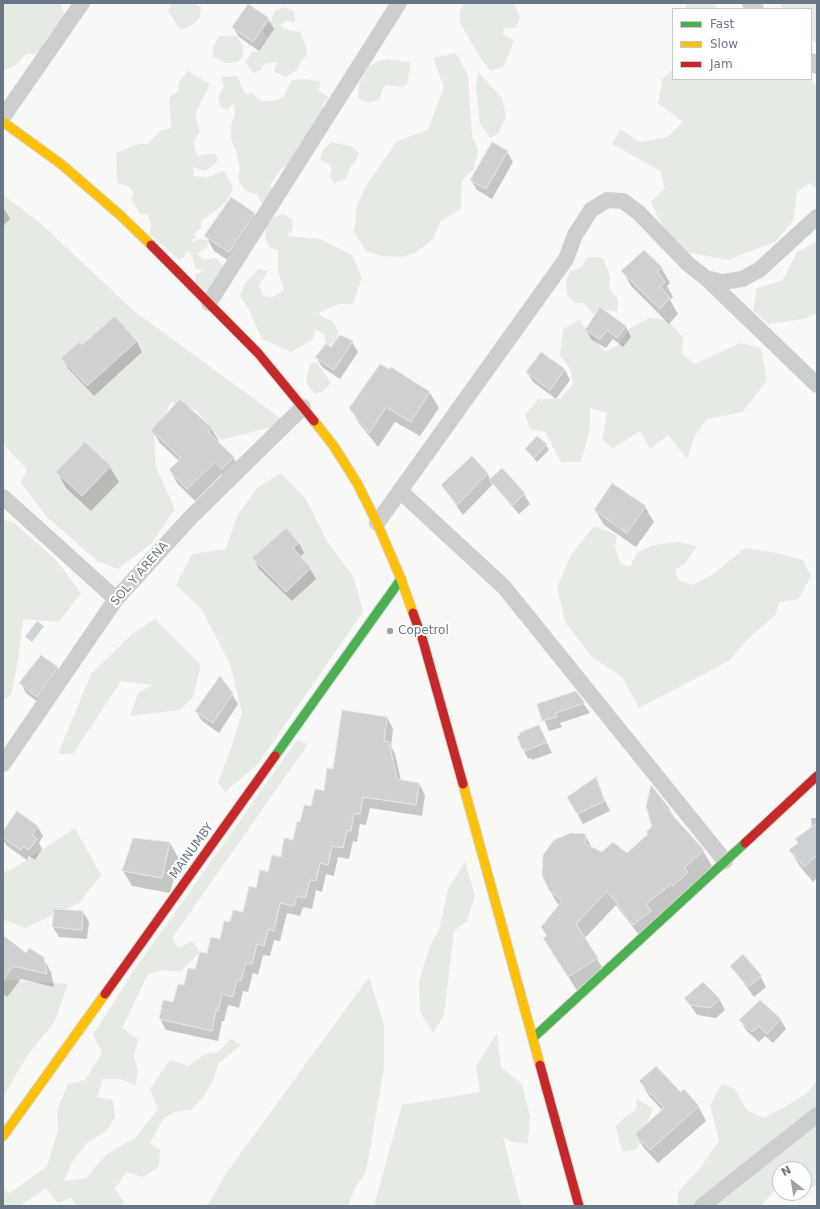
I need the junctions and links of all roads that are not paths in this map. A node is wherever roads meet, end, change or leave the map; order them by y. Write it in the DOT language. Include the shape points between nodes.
graph roads {
  1 [pos="82,3"];
  2 [pos="396,4"];
  3 [pos="3,117"];
  4 [pos="3,122"];
  5 [pos="817,217"];
  6 [pos="706,278"];
  7 [pos="209,302"];
  8 [pos="817,384"];
  9 [pos="303,407"];
  10 [pos="400,491"];
  11 [pos="3,497"];
  12 [pos="377,523"];
  13 [pos="401,579"];
  14 [pos="116,599"];
  15 [pos="3,764"];
  16 [pos="817,776"];
  17 [pos="725,861"];
  18 [pos="534,1038"];
  19 [pos="817,1115"];
  20 [pos="3,1136"];
  21 [pos="579,1206"];
  22 [pos="702,1206"];
  1 -- 3 [label="street"];
  2 -- 7 [label="street"];
  4 -- 7 [label="main road" via="61,164 149,242"];
  5 -- 6 [label="street" via="759,270 742,279 723,282"];
  6 -- 8 [label="street"];
  6 -- 10 [label="street" via="624,201 607,200 591,210 575,235 566,259"];
  7 -- 9 [label="main road" via="258,353"];
  9 -- 12 [label="main road" via="333,445 357,483"];
  9 -- 14 [label="street, SOL Y ARENA" via="190,518"];
  10 -- 12 [label="street"];
  10 -- 17 [label="street" via="504,587"];
  11 -- 14 [label="street"];
  12 -- 13 [label="main road"];
  13 -- 18 [label="main road" via="431,670"];
  13 -- 20 [label="main road, MAINUMBY"];
  14 -- 15 [label="street, SOL Y ARENA"];
  16 -- 17 [label="main road"];
  17 -- 18 [label="main road"];
  18 -- 21 [label="main road"];
  19 -- 22 [label="street"];
}
